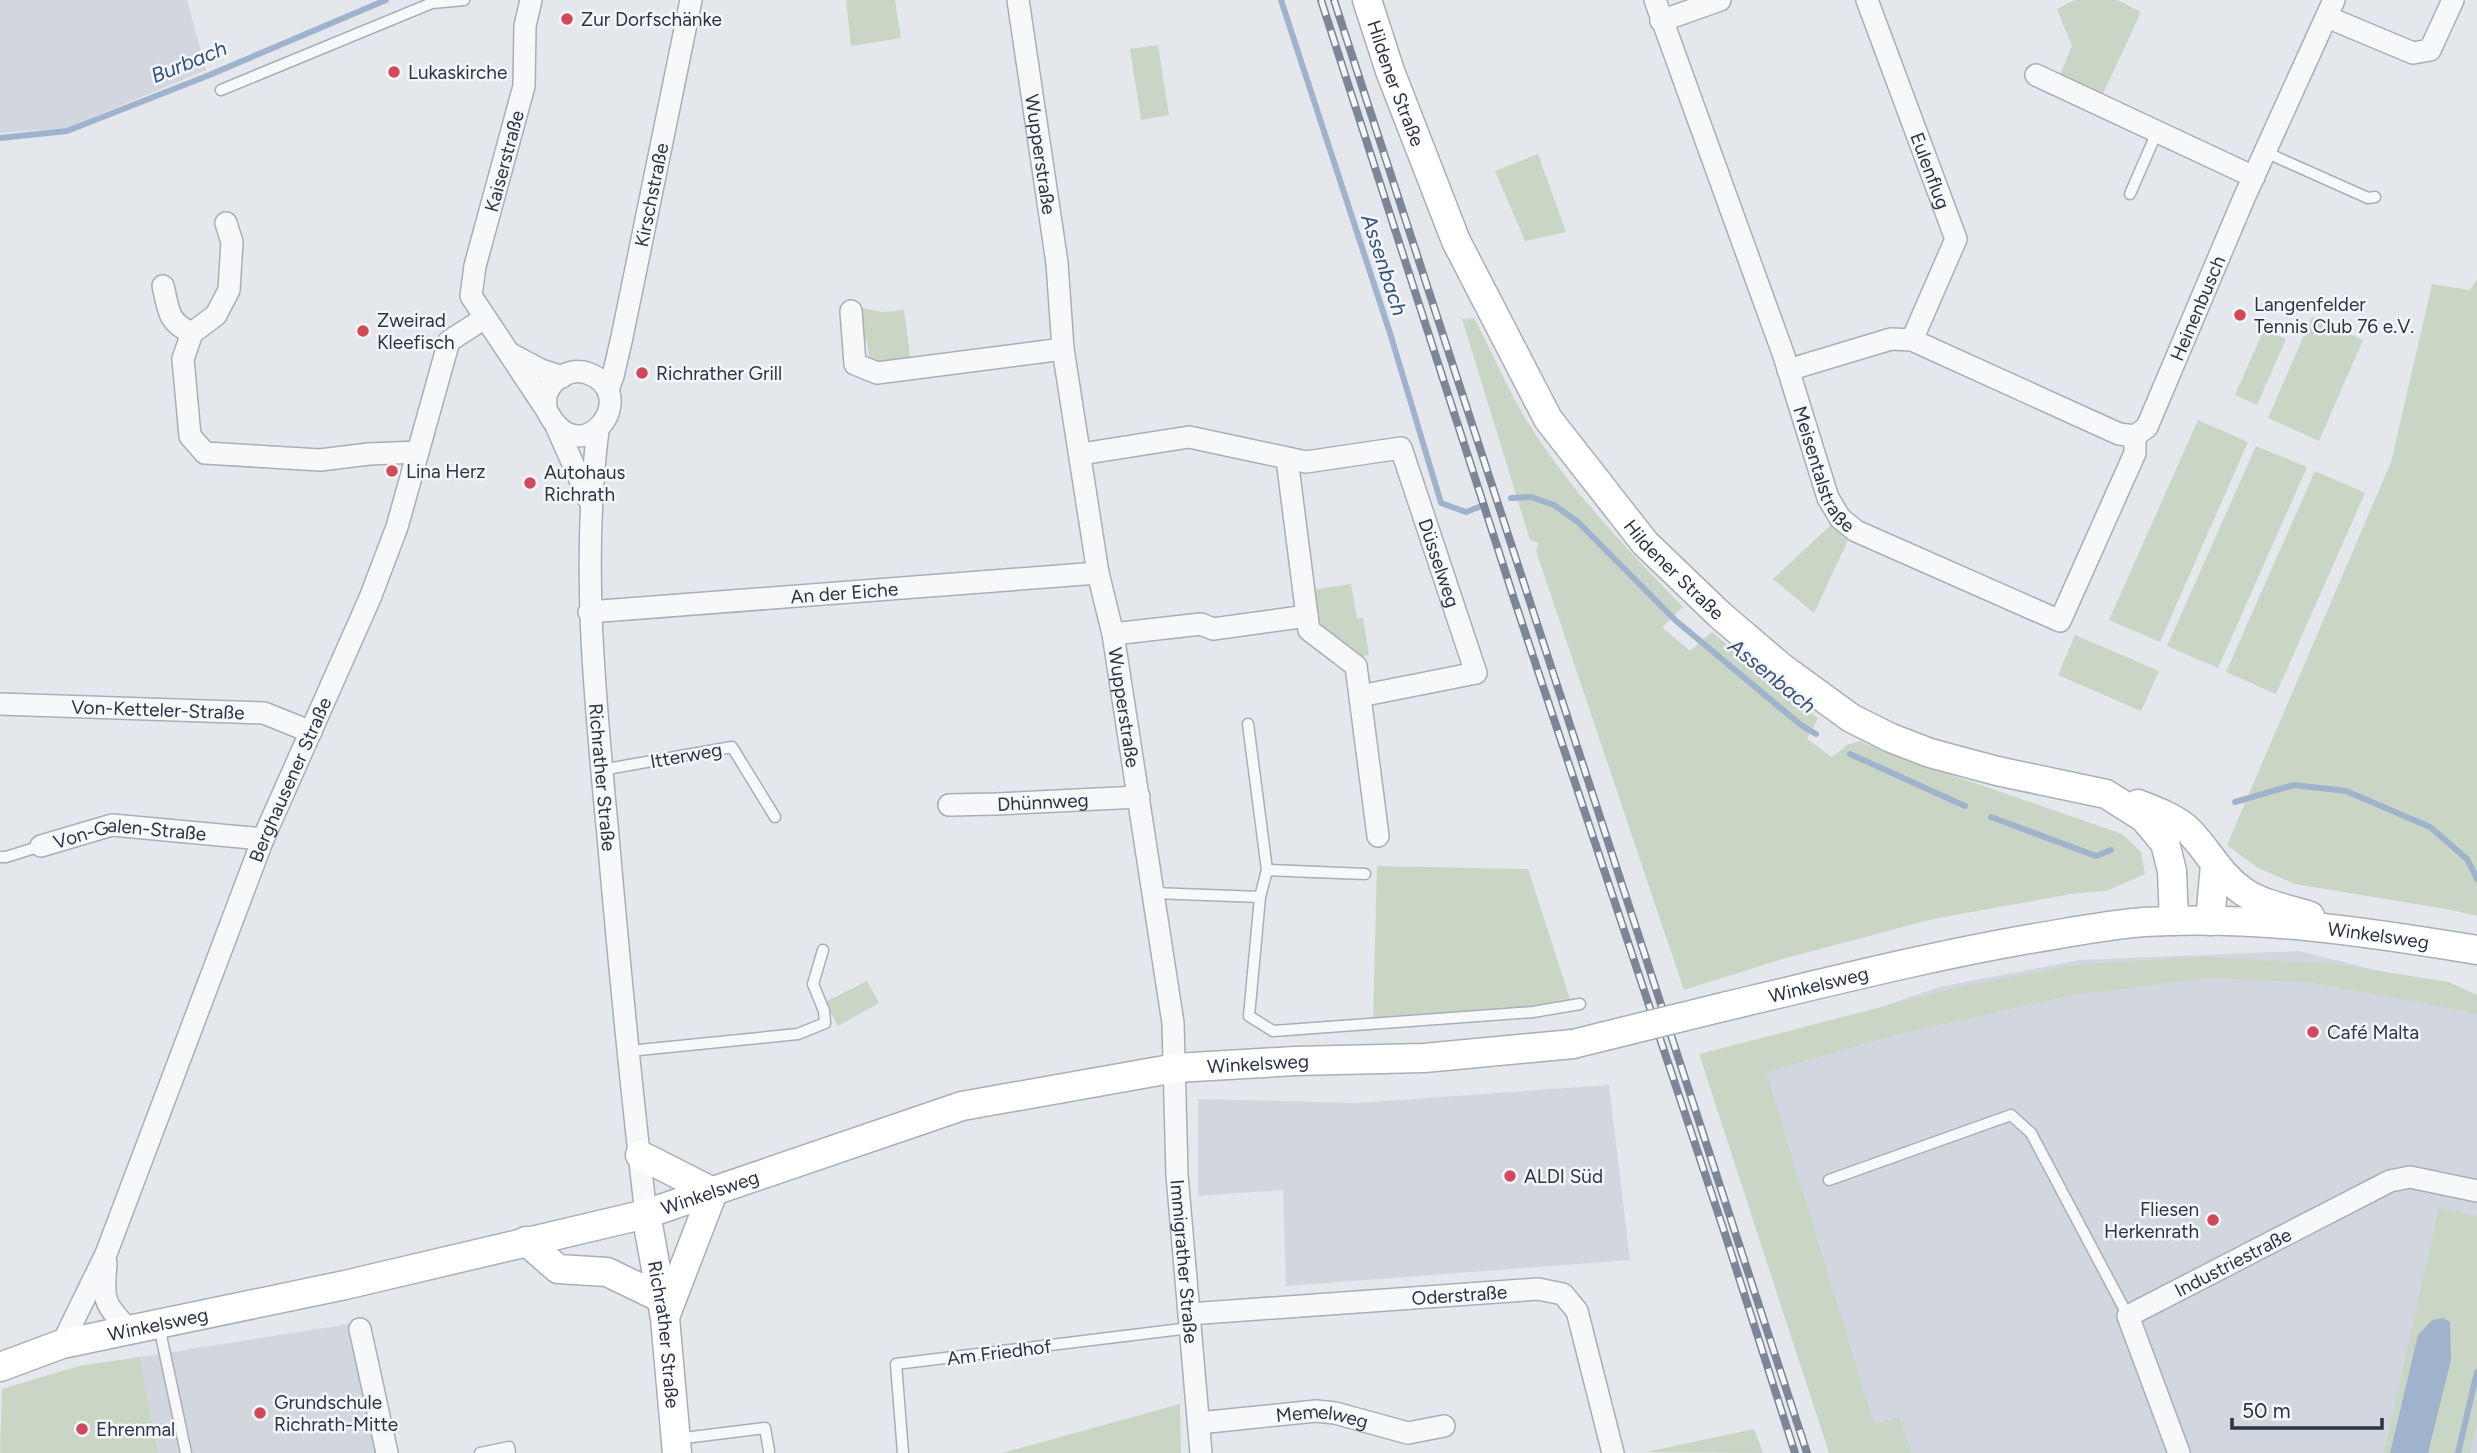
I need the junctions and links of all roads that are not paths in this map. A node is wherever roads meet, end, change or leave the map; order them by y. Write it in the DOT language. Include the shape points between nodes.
graph roads {
  1 [pos="464,0"];
  2 [pos="531,0"];
  3 [pos="691,0"];
  4 [pos="1018,0"];
  5 [pos="1367,0"];
  6 [pos="1655,0"];
  7 [pos="1720,0"];
  8 [pos="1867,0"];
  9 [pos="2453,0"];
  10 [pos="2331,8"];
  11 [pos="1661,22"];
  12 [pos="2036,75"];
  13 [pos="221,90"];
  14 [pos="2157,132"];
  15 [pos="2265,152"];
  16 [pos="2254,177"];
  17 [pos="2130,194"];
  18 [pos="2375,197"];
  19 [pos="226,223"];
  20 [pos="163,286"];
  21 [pos="851,311"];
  22 [pos="485,318"];
  23 [pos="192,333"];
  24 [pos="1912,340"];
  25 [pos="1063,349"];
  26 [pos="506,351"];
  27 [pos="1788,370"];
  28 [pos="562,376"];
  29 [pos="608,390"];
  30 [pos="546,409"];
  31 [pos="557,428"];
  32 [pos="598,430"];
  33 [pos="2135,436"];
  34 [pos="418,452"];
  35 [pos="1081,454"];
  36 [pos="1287,459"];
  37 [pos="590,502"];
  38 [pos="1098,573"];
  39 [pos="589,612"];
  40 [pos="1307,616"];
  41 [pos="1113,634"];
  42 [pos="1360,696"];
  43 [pos="0,704"];
  44 [pos="1248,724"];
  45 [pos="311,732"];
  46 [pos="601,770"];
  47 [pos="2106,794"];
  48 [pos="1139,797"];
  49 [pos="949,805"];
  50 [pos="775,817"];
  51 [pos="1378,836"];
  52 [pos="263,839"];
  53 [pos="41,846"];
  54 [pos="0,857"];
  55 [pos="2215,865"];
  56 [pos="1267,870"];
  57 [pos="1366,874"];
  58 [pos="1153,893"];
  59 [pos="1260,897"];
  60 [pos="2174,921"];
  61 [pos="2210,921"];
  62 [pos="2367,932"];
  63 [pos="823,950"];
  64 [pos="2477,950"];
  65 [pos="1580,1004"];
  66 [pos="629,1051"];
  67 [pos="1176,1068"];
  68 [pos="639,1155"];
  69 [pos="1829,1180"];
  70 [pos="2477,1191"];
  71 [pos="713,1192"];
  72 [pos="646,1214"];
  73 [pos="526,1241"];
  74 [pos="106,1254"];
  75 [pos="663,1308"];
  76 [pos="2128,1316"];
  77 [pos="1189,1321"];
  78 [pos="158,1324"];
  79 [pos="360,1328"];
  80 [pos="129,1330"];
  81 [pos="62,1344"];
  82 [pos="0,1367"];
  83 [pos="1199,1423"];
  84 [pos="1444,1426"];
  85 [pos="677,1446"];
  86 [pos="769,1451"];
  87 [pos="186,1453"];
  88 [pos="387,1453"];
  89 [pos="480,1453"];
  90 [pos="510,1453"];
  91 [pos="903,1453"];
  92 [pos="1201,1453"];
  93 [pos="1613,1453"];
  94 [pos="2179,1453"];
  1 -- 13 [label="lane" via="432,3"];
  2 -- 22 [label="street, Kaiserstraße" via="525,26 524,86 475,266 471,296"];
  3 -- 29 [label="street, Kirschstraße"];
  4 -- 25 [label="street, Wupperstraße" via="1057,263"];
  5 -- 47 [label="main road, Hildener Straße" via="1456,241 1548,419 1645,543 1770,659 1851,718 1930,753"];
  6 -- 11 [label="street, Meisentalstraße"];
  7 -- 11 [label="street"];
  8 -- 24 [label="street, Eulenflug" via="1956,239"];
  9 -- 10 [label="street, Heinenbusch" via="2430,50 2413,53"];
  10 -- 15 [label="street, Heinenbusch"];
  11 -- 27 [label="street, Meisentalstraße"];
  12 -- 14 [label="street"];
  14 -- 16 [label="street"];
  14 -- 17 [label="lane"];
  15 -- 16 [label="street, Heinenbusch"];
  15 -- 18 [label="lane" via="2368,198"];
  16 -- 33 [label="street, Heinenbusch" via="2147,427"];
  19 -- 23 [label="street" via="232,242 229,290 216,315"];
  20 -- 23 [label="street" via="170,315 178,327"];
  21 -- 25 [label="street" via="855,364 877,373"];
  22 -- 26 [label="street"];
  22 -- 34 [label="street, Berghausener Straße" via="449,341"];
  23 -- 34 [label="street" via="183,359 187,417 190,436 205,453 320,460"];
  24 -- 27 [label="street" via="1891,339"];
  24 -- 33 [label="street" via="2119,434"];
  25 -- 35 [label="street, Wupperstraße"];
  26 -- 28 [label="street"];
  26 -- 30 [label="street"];
  27 -- 33 [label="street, Meisentalstraße" via="1828,498 1840,518 1856,531 2060,621 2135,453"];
  28 -- 29 [label="street" via="584,372 598,378"];
  28 -- 30 [label="street" via="547,393"];
  29 -- 32 [label="street" via="611,404"];
  30 -- 31 [label="street"];
  31 -- 32 [label="street" via="567,435 583,436"];
  31 -- 37 [label="street, Richrather Straße"];
  32 -- 37 [label="street, Richrather Straße"];
  34 -- 45 [label="street, Berghausener Straße" via="370,598"];
  35 -- 36 [label="street, Düsselweg" via="1189,437"];
  35 -- 38 [label="street, Wupperstraße"];
  36 -- 40 [label="street"];
  36 -- 42 [label="street, Düsselweg" via="1306,462 1401,448 1476,673"];
  37 -- 39 [label="street, Richrather Straße"];
  38 -- 39 [label="street, An der Eiche"];
  38 -- 41 [label="street, Wupperstraße"];
  39 -- 46 [label="street, Richrather Straße"];
  40 -- 41 [label="street" via="1213,629 1201,624"];
  40 -- 42 [label="street" via="1309,630 1356,666"];
  41 -- 48 [label="street, Wupperstraße"];
  42 -- 51 [label="street"];
  43 -- 45 [label="street, Von-Ketteler-Straße" via="264,713"];
  44 -- 56 [label="lane"];
  45 -- 52 [label="street, Berghausener Straße"];
  46 -- 50 [label="lane, Itterweg" via="732,747"];
  46 -- 66 [label="street, Richrather Straße"];
  47 -- 55 [label="main road" via="2152,809 2189,830"];
  47 -- 60 [label="main road, Hildener Straße" via="2144,818 2165,843 2172,871"];
  48 -- 49 [label="street, Dhünnweg"];
  48 -- 58 [label="street, Wupperstraße"];
  52 -- 53 [label="street, Von-Galen-Straße" via="112,825"];
  52 -- 74 [label="street, Berghausener Straße"];
  53 -- 54 [label="lane, Von-Galen-Straße"];
  55 -- 61 [label="main road"];
  55 -- 62 [label="main road" via="2247,894 2269,904"];
  56 -- 57 [label="lane"];
  56 -- 59 [label="lane"];
  58 -- 59 [label="lane"];
  58 -- 67 [label="street, Wupperstraße"];
  59 -- 65 [label="lane" via="1249,1016 1273,1031 1520,1013"];
  60 -- 61 [label="main road, Winkelsweg"];
  60 -- 67 [label="main road, Winkelsweg, bridge" via="2095,928 1942,954 1573,1044 1424,1058"];
  61 -- 62 [label="main road, Winkelsweg"];
  62 -- 64 [label="main road, Winkelsweg"];
  63 -- 66 [label="lane" via="813,984 825,1023 798,1034"];
  66 -- 68 [label="street, Richrather Straße"];
  67 -- 71 [label="main road, Winkelsweg" via="962,1106"];
  67 -- 77 [label="street, Immigrather Straße" via="1177,1175"];
  68 -- 71 [label="main road"];
  68 -- 72 [label="street, Richrather Straße"];
  69 -- 76 [label="lane" via="2011,1115 2031,1132"];
  70 -- 76 [label="street, Industriestraße" via="2410,1177 2390,1181"];
  71 -- 72 [label="main road, Winkelsweg"];
  71 -- 75 [label="main road"];
  72 -- 73 [label="main road, Winkelsweg"];
  72 -- 75 [label="main road, Richrather Straße"];
  73 -- 75 [label="main road" via="558,1269 607,1272"];
  73 -- 78 [label="main road, Winkelsweg"];
  74 -- 80 [label="street, Berghausener Straße" via="104,1294 108,1307"];
  74 -- 81 [label="street, Berghausener Straße"];
  75 -- 85 [label="main road, Richrather Straße"];
  76 -- 94 [label="street"];
  77 -- 83 [label="street, Immigrather Straße"];
  77 -- 91 [label="lane, Am Friedhof" via="896,1364"];
  77 -- 93 [label="street, Oderstraße" via="1538,1289 1563,1294 1577,1311"];
  78 -- 80 [label="main road, Winkelsweg"];
  78 -- 87 [label="lane"];
  79 -- 88 [label="street"];
  80 -- 81 [label="main road, Winkelsweg"];
  81 -- 82 [label="main road"];
  83 -- 84 [label="street, Memelweg" via="1317,1411 1408,1433"];
  83 -- 92 [label="street, Immigrather Straße"];
  85 -- 86 [label="lane" via="765,1428"];
  89 -- 90 [label="lane" via="509,1447"];
}
